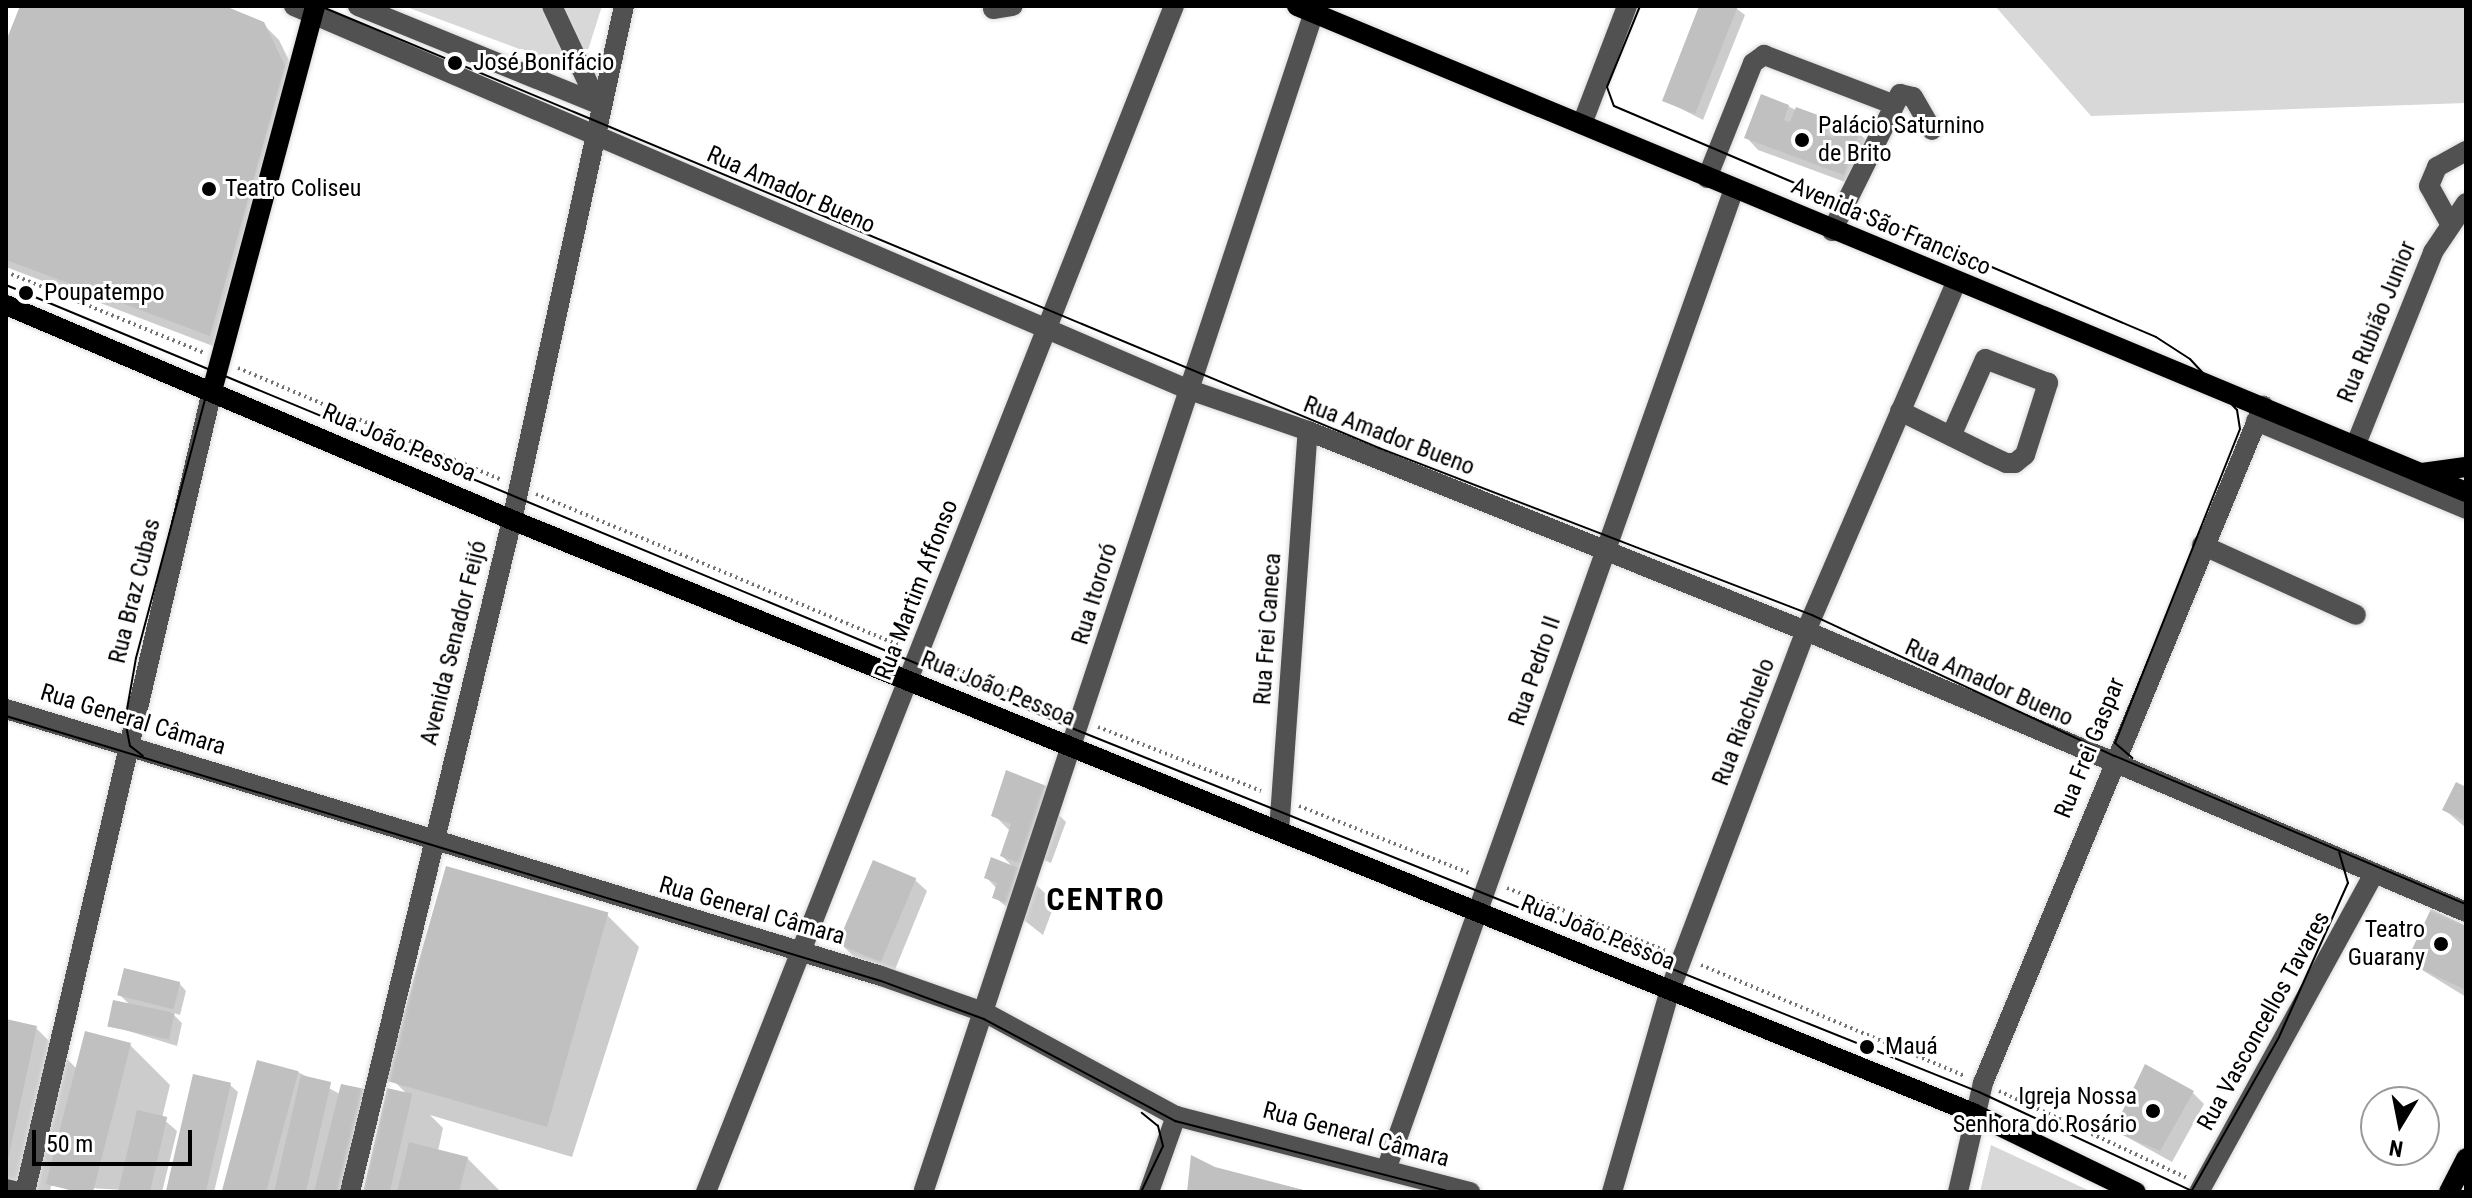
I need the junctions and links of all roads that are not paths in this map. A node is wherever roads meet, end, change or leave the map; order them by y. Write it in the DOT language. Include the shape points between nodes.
graph roads {
  1 [pos="358,6"];
  2 [pos="552,6"];
  3 [pos="624,6"];
  4 [pos="1174,6"];
  5 [pos="1627,6"];
  6 [pos="307,9"];
  7 [pos="1309,9"];
  8 [pos="598,104"];
  9 [pos="1892,104"];
  10 [pos="1582,124"];
  11 [pos="1932,130"];
  12 [pos="592,132"];
  13 [pos="2466,151"];
  14 [pos="1707,178"];
  15 [pos="1734,189"];
  16 [pos="2466,203"];
  17 [pos="2448,220"];
  18 [pos="1832,231"];
  19 [pos="1956,282"];
  20 [pos="6,305"];
  21 [pos="1047,330"];
  22 [pos="1187,389"];
  23 [pos="212,391"];
  24 [pos="1900,411"];
  25 [pos="2259,414"];
  26 [pos="1308,431"];
  27 [pos="1951,436"];
  28 [pos="2356,444"];
  29 [pos="2466,467"];
  30 [pos="2422,473"];
  31 [pos="2466,492"];
  32 [pos="2466,509"];
  33 [pos="512,520"];
  34 [pos="2202,545"];
  35 [pos="1605,549"];
  36 [pos="2356,615"];
  37 [pos="1806,631"];
  38 [pos="910,681"];
  39 [pos="6,709"];
  40 [pos="130,746"];
  41 [pos="1073,747"];
  42 [pos="2111,765"];
  43 [pos="1279,831"];
  44 [pos="431,843"];
  45 [pos="2373,875"];
  46 [pos="1477,912"];
  47 [pos="2466,912"];
  48 [pos="800,952"];
  49 [pos="1670,990"];
  50 [pos="986,1013"];
  51 [pos="1973,1113"];
  52 [pos="1176,1116"];
  53 [pos="2466,1158"];
  54 [pos="1386,1170"];
  55 [pos="6,1189"];
  56 [pos="2202,1189"];
  57 [pos="924,1190"];
  58 [pos="19,1192"];
  59 [pos="25,1192"];
  60 [pos="350,1192"];
  61 [pos="706,1192"];
  62 [pos="1149,1192"];
  63 [pos="1470,1192"];
  64 [pos="1612,1192"];
  65 [pos="1958,1192"];
  66 [pos="2136,1192"];
  67 [pos="2449,1192"];
  1 -- 8 [label="street"];
  2 -- 8 [label="street"];
  3 -- 8 [label="street, Avenida Senador Feijó"];
  4 -- 21 [label="street, Rua Martim Affonso"];
  5 -- 10 [label="street"];
  6 -- 12 [label="street, Rua Amador Bueno"];
  6 -- 23 [label="main road, Rua Braz Cubas"];
  7 -- 10 [label="main road, Avenida São Francisco"];
  7 -- 22 [label="street, Rua Itororó"];
  8 -- 12 [label="street, Avenida Senador Feijó"];
  9 -- 11 [label="street" via="1905,92 1913,97"];
  9 -- 14 [label="street" via="1764,55 1753,63"];
  9 -- 18 [label="street"];
  10 -- 14 [label="main road, Avenida São Francisco"];
  12 -- 21 [label="street, Rua Amador Bueno"];
  12 -- 33 [label="street, Avenida Senador Feijó"];
  13 -- 17 [label="street" via="2437,167 2429,186"];
  14 -- 15 [label="main road, Avenida São Francisco"];
  15 -- 18 [label="main road, Avenida São Francisco"];
  15 -- 35 [label="street, Rua Pedro II"];
  16 -- 17 [label="street"];
  17 -- 28 [label="street, Rua Rubião Junior"];
  18 -- 19 [label="main road, Avenida São Francisco"];
  19 -- 24 [label="street, Rua Riachuelo"];
  19 -- 25 [label="main road, Avenida São Francisco"];
  20 -- 23 [label="main road, Rua João Pessoa"];
  21 -- 22 [label="street, Rua Amador Bueno"];
  21 -- 38 [label="street, Rua Martim Affonso"];
  22 -- 26 [label="street, Rua Amador Bueno"];
  22 -- 41 [label="street, Rua Itororó"];
  23 -- 33 [label="main road, Rua João Pessoa"];
  23 -- 40 [label="street, Rua Braz Cubas"];
  24 -- 27 [label="street"];
  24 -- 37 [label="street, Rua Riachuelo"];
  25 -- 28 [label="main road, Avenida São Francisco"];
  25 -- 32 [label="street, Avenida São Francisco"];
  25 -- 34 [label="street, Rua Frei Gaspar"];
  26 -- 35 [label="street, Rua Amador Bueno"];
  26 -- 43 [label="street, Rua Frei Caneca"];
  27 -- 27 [label="street" via="2015,463 2025,455 2048,383 1985,359"];
  28 -- 30 [label="main road, Avenida São Francisco"];
  29 -- 30 [label="main road"];
  30 -- 31 [label="main road, Avenida São Francisco"];
  33 -- 38 [label="main road, Rua João Pessoa"];
  33 -- 44 [label="street, Avenida Senador Feijó"];
  34 -- 36 [label="street"];
  34 -- 42 [label="street, Rua Frei Gaspar"];
  35 -- 37 [label="street, Rua Amador Bueno"];
  35 -- 46 [label="street, Rua Pedro II"];
  37 -- 42 [label="street, Rua Amador Bueno"];
  37 -- 49 [label="street, Rua Riachuelo"];
  38 -- 41 [label="main road, Rua João Pessoa"];
  38 -- 48 [label="street, Rua Martim Affonso"];
  39 -- 40 [label="street, Rua General Câmara"];
  40 -- 44 [label="street, Rua General Câmara"];
  40 -- 59 [label="street, Rua Braz Cubas"];
  41 -- 43 [label="main road, Rua João Pessoa"];
  41 -- 50 [label="street, Rua Itororó"];
  42 -- 45 [label="street, Rua Amador Bueno"];
  42 -- 51 [label="street, Rua Frei Gaspar"];
  43 -- 46 [label="main road, Rua João Pessoa"];
  44 -- 48 [label="street, Rua General Câmara"];
  44 -- 60 [label="street, Avenida Senador Feijó"];
  45 -- 47 [label="street, Rua Amador Bueno"];
  45 -- 56 [label="street, Rua Vasconcellos Tavares"];
  46 -- 49 [label="main road, Rua João Pessoa"];
  46 -- 54 [label="street, Rua Pedro II"];
  48 -- 50 [label="street, Rua General Câmara"];
  48 -- 61 [label="street, Rua Martim Affonso"];
  49 -- 51 [label="main road, Rua João Pessoa"];
  49 -- 64 [label="street, Rua Riachuelo"];
  50 -- 52 [label="street, Rua General Câmara"];
  50 -- 57 [label="street, Rua Itororó"];
  51 -- 65 [label="street, Rua Frei Gaspar"];
  51 -- 66 [label="main road, Rua João Pessoa"];
  52 -- 54 [label="street, Rua General Câmara"];
  52 -- 62 [label="street"];
  53 -- 67 [label="main road"];
  54 -- 63 [label="street, Rua General Câmara"];
  55 -- 58 [label="street"];
}
